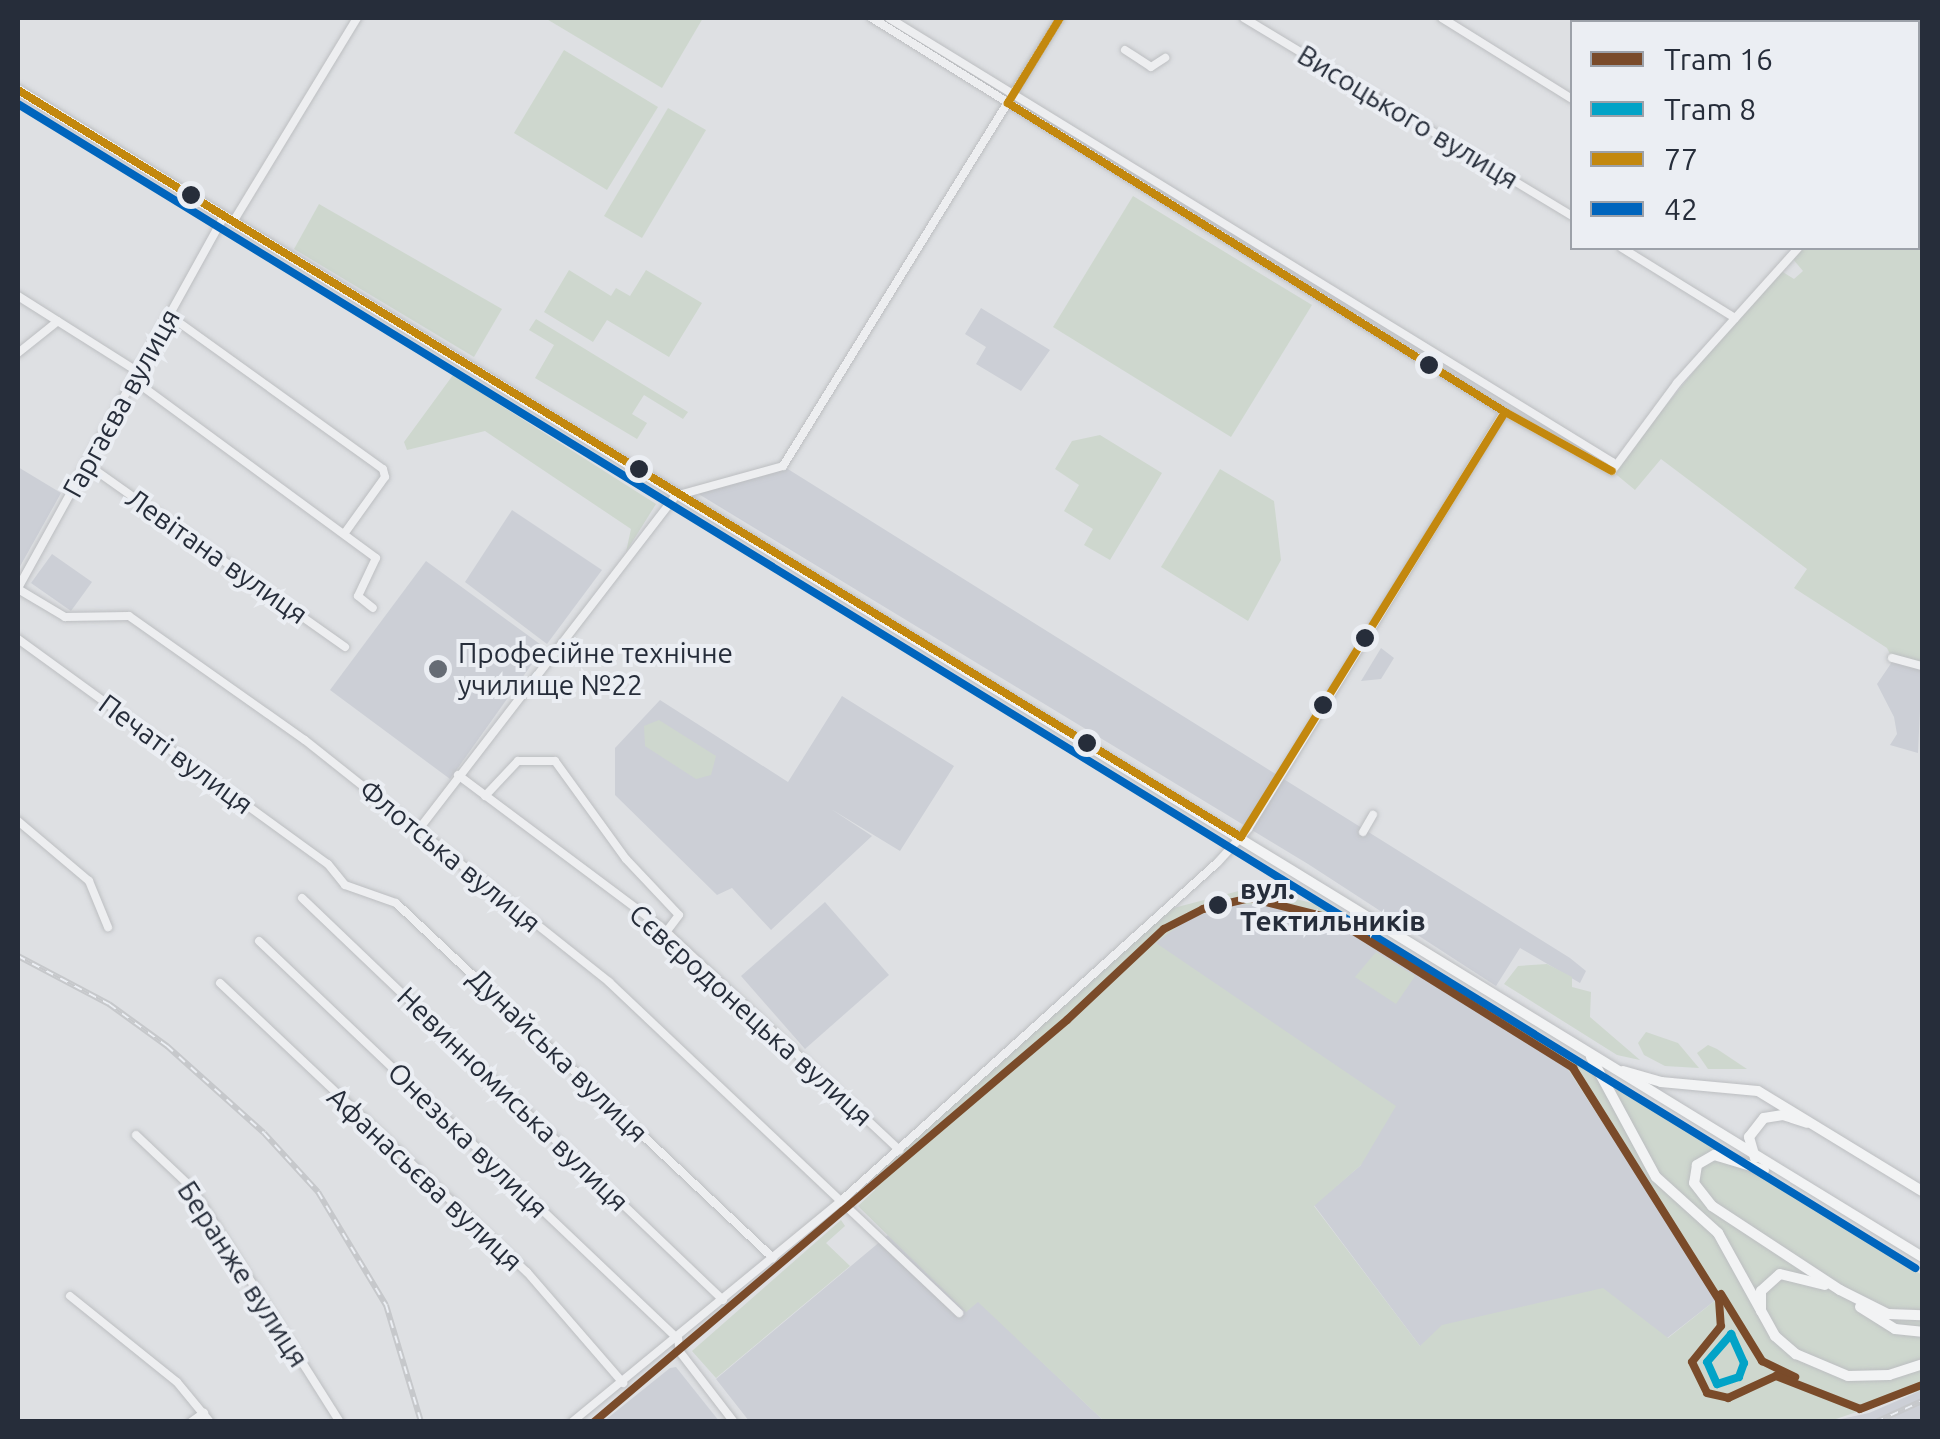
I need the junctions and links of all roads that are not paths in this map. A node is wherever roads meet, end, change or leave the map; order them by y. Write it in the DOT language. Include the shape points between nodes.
graph roads {
  1 [pos="357,18"];
  2 [pos="872,18"];
  3 [pos="889,18"];
  4 [pos="1060,18"];
  5 [pos="1244,18"];
  6 [pos="1442,18"];
  7 [pos="1124,50"];
  8 [pos="1165,58"];
  9 [pos="18,90"];
  10 [pos="1570,97"];
  11 [pos="1011,98"];
  12 [pos="1570,215"];
  13 [pos="228,219"];
  14 [pos="1625,250"];
  15 [pos="1796,250"];
  16 [pos="18,296"];
  17 [pos="170,316"];
  18 [pos="1735,318"];
  19 [pos="58,321"];
  20 [pos="18,353"];
  21 [pos="137,377"];
  22 [pos="1506,412"];
  23 [pos="88,465"];
  24 [pos="1612,471"];
  25 [pos="680,491"];
  26 [pos="344,534"];
  27 [pos="18,588"];
  28 [pos="373,608"];
  29 [pos="18,639"];
  30 [pos="345,647"];
  31 [pos="1892,658"];
  32 [pos="1922,666"];
  33 [pos="458,775"];
  34 [pos="485,796"];
  35 [pos="1372,814"];
  36 [pos="18,821"];
  37 [pos="419,829"];
  38 [pos="1364,832"];
  39 [pos="1241,837"];
  40 [pos="329,872"];
  41 [pos="302,898"];
  42 [pos="108,927"];
  43 [pos="666,932"];
  44 [pos="259,941"];
  45 [pos="220,983"];
  46 [pos="1590,1056"];
  47 [pos="136,1135"];
  48 [pos="1835,1136"];
  49 [pos="899,1150"];
  50 [pos="1755,1158"];
  51 [pos="1796,1182"];
  52 [pos="1922,1191"];
  53 [pos="841,1200"];
  54 [pos="1922,1257"];
  55 [pos="774,1258"];
  56 [pos="1840,1290"];
  57 [pos="70,1296"];
  58 [pos="723,1300"];
  59 [pos="960,1313"];
  60 [pos="1922,1315"];
  61 [pos="1762,1317"];
  62 [pos="1922,1332"];
  63 [pos="678,1339"];
  64 [pos="1922,1364"];
  65 [pos="623,1383"];
  66 [pos="204,1413"];
  67 [pos="192,1422"];
  68 [pos="210,1422"];
  69 [pos="340,1422"];
  70 [pos="572,1422"];
  71 [pos="734,1422"];
  1 -- 13 [label="street, Гаргаєва вулиця"];
  2 -- 11 [label="street"];
  3 -- 11 [label="street"];
  4 -- 11 [label="street"];
  5 -- 12 [label="street, Висоцького вулиця"];
  6 -- 10 [label="street"];
  7 -- 8 [label="street" via="1151,67"];
  9 -- 13 [label="main road"];
  11 -- 22 [label="street"];
  11 -- 24 [label="street" via="1612,462"];
  11 -- 25 [label="street" via="782,466"];
  13 -- 17 [label="street, Гаргаєва вулиця"];
  13 -- 25 [label="main road"];
  14 -- 18 [label="street"];
  15 -- 18 [label="street"];
  16 -- 19 [label="street"];
  17 -- 21 [label="street, Гаргаєва вулиця"];
  17 -- 26 [label="street" via="383,469 385,477"];
  18 -- 24 [label="street" via="1676,383"];
  19 -- 20 [label="street"];
  19 -- 21 [label="street"];
  21 -- 23 [label="street, Гаргаєва вулиця"];
  21 -- 26 [label="street"];
  22 -- 24 [label="street"];
  22 -- 39 [label="street"];
  23 -- 27 [label="street, Гаргаєва вулиця"];
  23 -- 30 [label="street, Левітана вулиця"];
  25 -- 33 [label="street"];
  25 -- 39 [label="main road"];
  26 -- 28 [label="street" via="378,562 358,596"];
  27 -- 37 [label="street, Флотська вулиця" via="64,617 129,616"];
  29 -- 40 [label="street, Печаті вулиця" via="328,864"];
  31 -- 32 [label="street"];
  33 -- 34 [label="street, Сєвєродонецька вулиця"];
  33 -- 37 [label="street"];
  34 -- 43 [label="street, Сєвєродонецька вулиця"];
  34 -- 43 [label="street" via="518,761 555,760 626,860 679,915"];
  35 -- 38 [label="street"];
  36 -- 42 [label="street" via="89,881"];
  37 -- 53 [label="street, Флотська вулиця" via="609,982"];
  39 -- 46 [label="main road"];
  39 -- 49 [label="street"];
  40 -- 55 [label="street, Дунайська вулиця" via="396,903"];
  41 -- 58 [label="street, Невинномиська вулиця"];
  43 -- 49 [label="street, Сєвєродонецька вулиця"];
  44 -- 63 [label="street, Онезька вулиця"];
  45 -- 65 [label="street, Афанасьєва вулиця" via="516,1261"];
  46 -- 48 [label="main road" via="1642,1077 1746,1088 1780,1100"];
  46 -- 50 [label="main road"];
  46 -- 61 [label="main road" via="1656,1178 1718,1232"];
  47 -- 69 [label="street, Беранже вулиця" via="192,1188"];
  48 -- 50 [label="main road" via="1772,1115 1751,1130"];
  48 -- 52 [label="main road"];
  49 -- 53 [label="street"];
  50 -- 51 [label="main road"];
  51 -- 54 [label="main road"];
  51 -- 56 [label="main road" via="1722,1154 1703,1158 1693,1176 1712,1206"];
  53 -- 55 [label="street"];
  53 -- 59 [label="street, Флотська вулиця"];
  55 -- 58 [label="street"];
  56 -- 60 [label="main road" via="1888,1314"];
  56 -- 61 [label="main road" via="1780,1274 1761,1291"];
  56 -- 62 [label="main road" via="1882,1322"];
  57 -- 66 [label="street" via="100,1314"];
  58 -- 63 [label="street"];
  61 -- 64 [label="main road" via="1796,1354 1834,1372 1876,1376"];
  63 -- 65 [label="street"];
  63 -- 71 [label="street, Онезька вулиця" via="680,1352"];
  65 -- 70 [label="street"];
  66 -- 67 [label="street"];
  66 -- 68 [label="street"];
}
